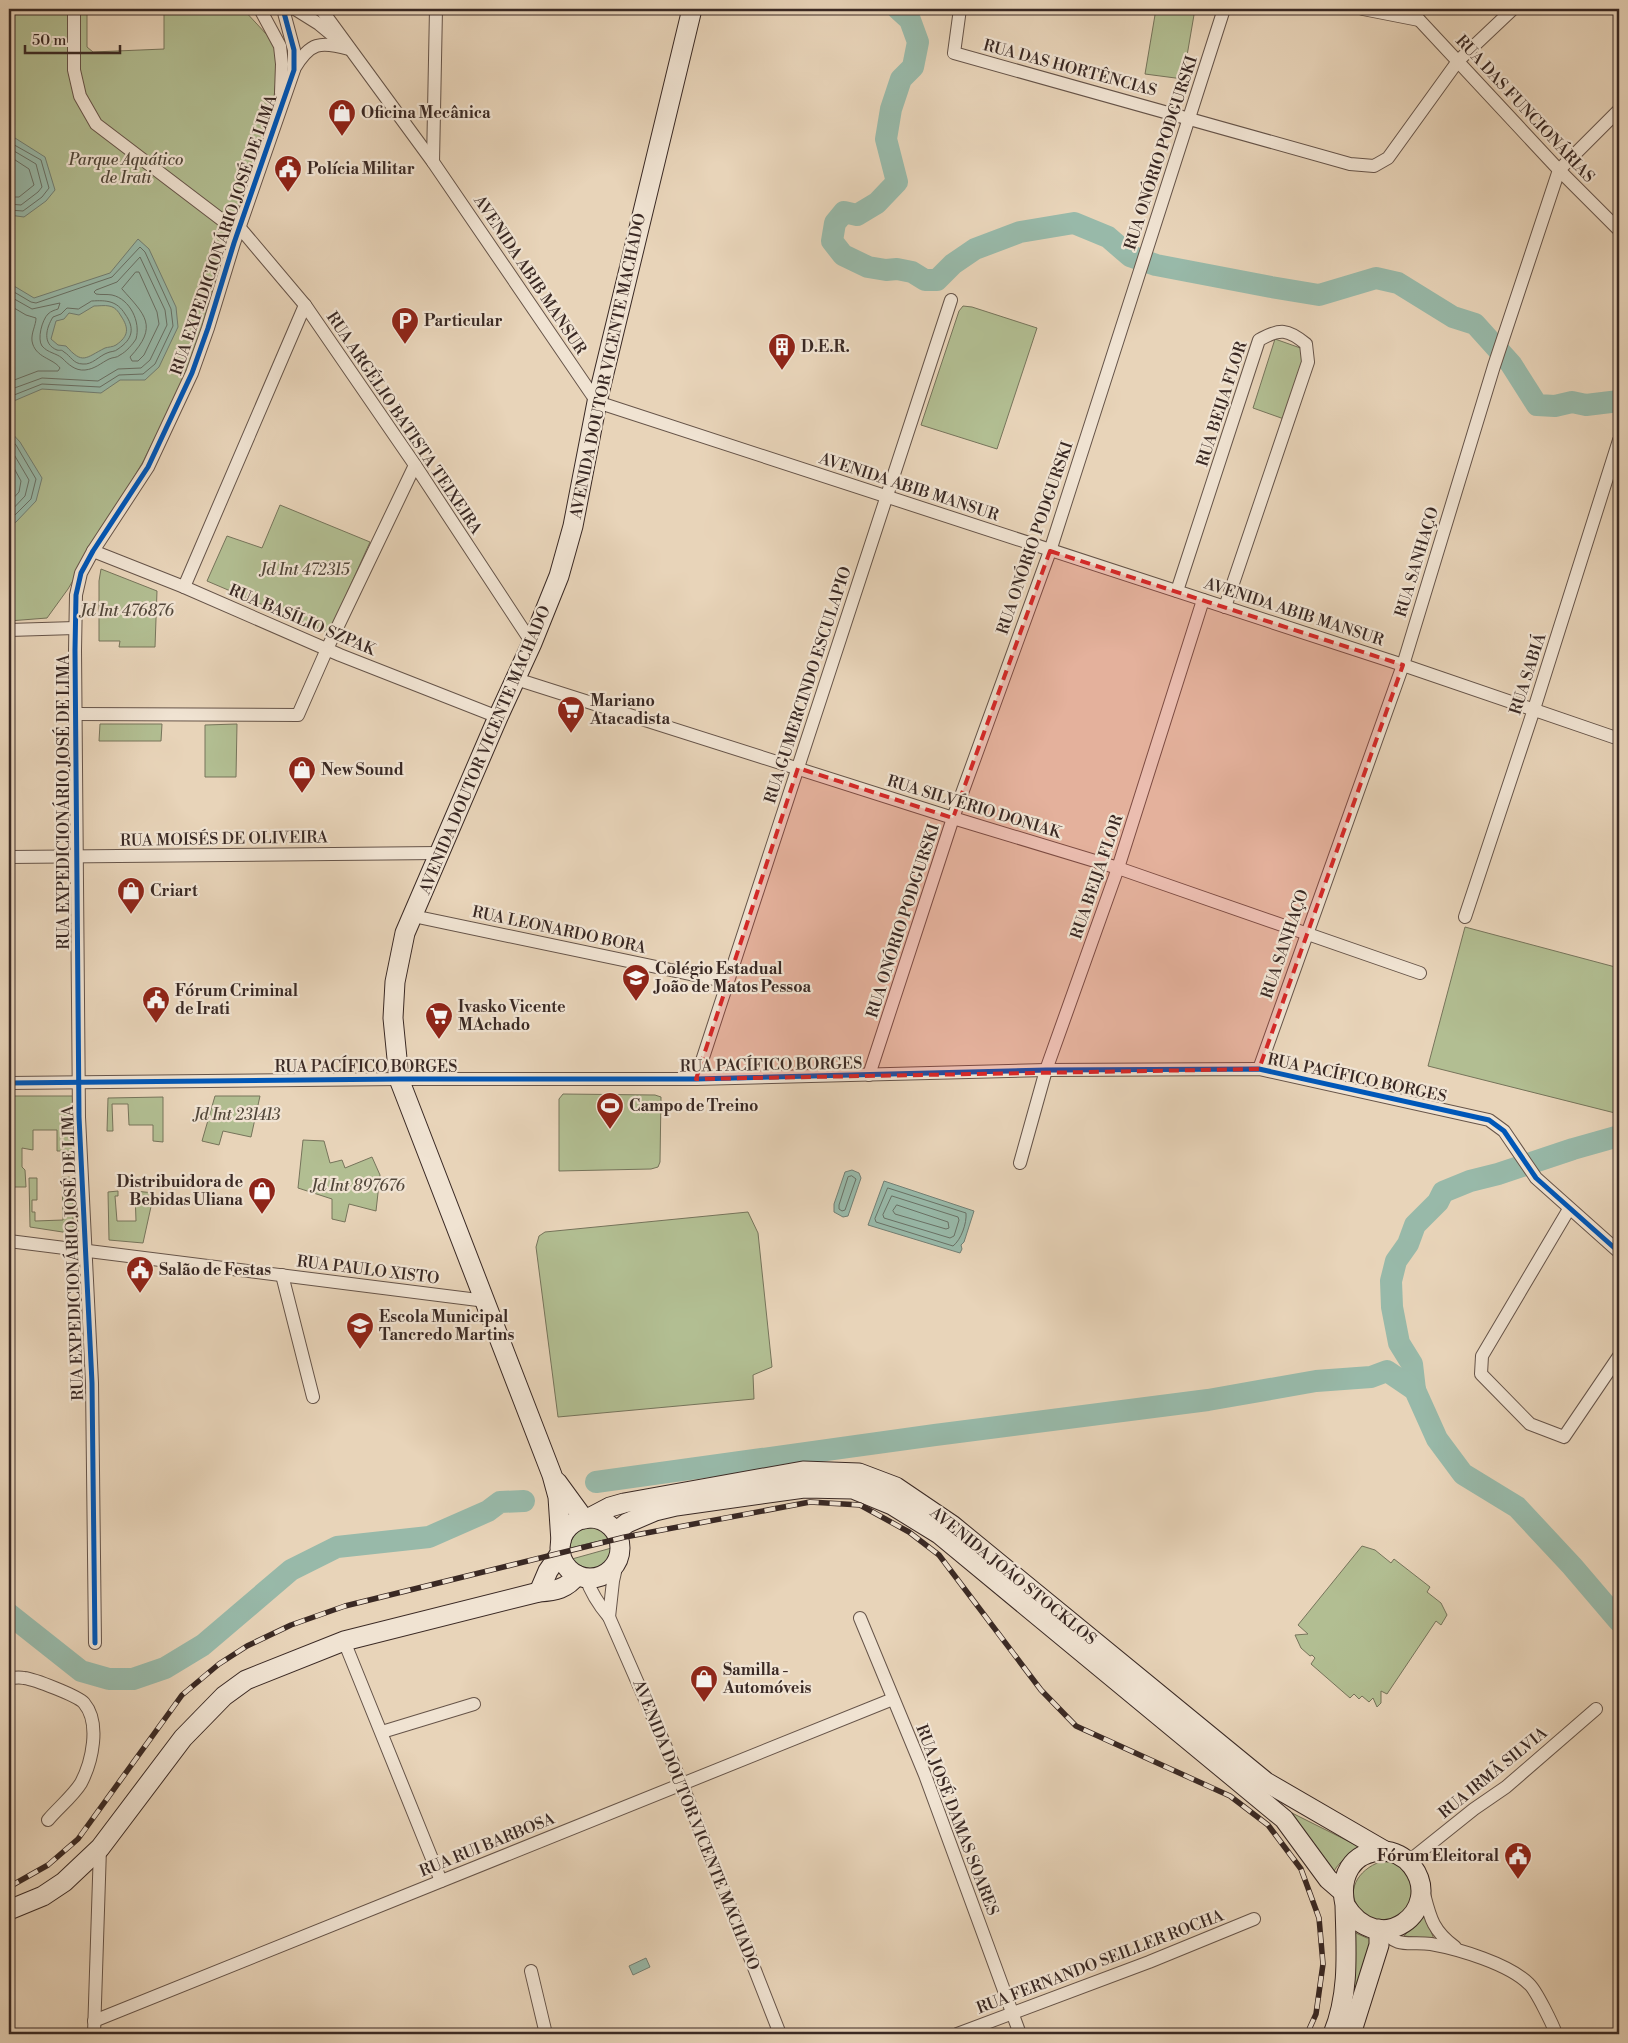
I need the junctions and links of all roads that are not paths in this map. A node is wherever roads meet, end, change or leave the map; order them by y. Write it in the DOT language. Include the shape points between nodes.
graph roads {
  1 [pos="74,9"];
  2 [pos="260,9"];
  3 [pos="283,9"];
  4 [pos="295,9"];
  5 [pos="321,9"];
  6 [pos="436,9"];
  7 [pos="692,9"];
  8 [pos="960,9"];
  9 [pos="1224,9"];
  10 [pos="1364,9"];
  11 [pos="1409,9"];
  12 [pos="1512,9"];
  13 [pos="1419,20"];
  14 [pos="349,49"];
  15 [pos="1458,61"];
  16 [pos="294,70"];
  17 [pos="1619,110"];
  18 [pos="280,111"];
  19 [pos="1189,118"];
  20 [pos="433,162"];
  21 [pos="1559,170"];
  22 [pos="240,228"];
  23 [pos="1619,230"];
  24 [pos="951,300"];
  25 [pos="305,305"];
  26 [pos="597,402"];
  27 [pos="1619,440"];
  28 [pos="415,466"];
  29 [pos="886,497"];
  30 [pos="1050,550"];
  31 [pos="93,551"];
  32 [pos="184,587"];
  33 [pos="1177,591"];
  34 [pos="1203,600"];
  35 [pos="1225,607"];
  36 [pos="75,628"];
  37 [pos="9,630"];
  38 [pos="532,643"];
  39 [pos="327,649"];
  40 [pos="1403,665"];
  41 [pos="516,679"];
  42 [pos="1534,709"];
  43 [pos="76,714"];
  44 [pos="498,717"];
  45 [pos="1619,739"];
  46 [pos="798,768"];
  47 [pos="953,818"];
  48 [pos="439,853"];
  49 [pos="9,857"];
  50 [pos="76,857"];
  51 [pos="1118,868"];
  52 [pos="412,916"];
  53 [pos="1465,917"];
  54 [pos="1306,934"];
  55 [pos="1420,973"];
  56 [pos="728,982"];
  57 [pos="1259,1069"];
  58 [pos="1046,1070"];
  59 [pos="869,1075"];
  60 [pos="399,1079"];
  61 [pos="696,1080"];
  62 [pos="79,1082"];
  63 [pos="9,1083"];
  64 [pos="1020,1163"];
  65 [pos="1569,1209"];
  66 [pos="9,1241"];
  67 [pos="84,1250"];
  68 [pos="1619,1252"];
  69 [pos="282,1276"];
  70 [pos="486,1301"];
  71 [pos="1619,1356"];
  72 [pos="313,1397"];
  73 [pos="552,1475"];
  74 [pos="586,1518"];
  75 [pos="617,1535"];
  76 [pos="561,1547"];
  77 [pos="618,1559"];
  78 [pos="582,1576"];
  79 [pos="539,1592"];
  80 [pos="609,1617"];
  81 [pos="860,1618"];
  82 [pos="344,1641"];
  83 [pos="95,1643"];
  84 [pos="9,1678"];
  85 [pos="893,1699"];
  86 [pos="474,1704"];
  87 [pos="1596,1709"];
  88 [pos="382,1732"];
  89 [pos="682,1784"];
  90 [pos="48,1820"];
  91 [pos="100,1848"];
  92 [pos="1385,1851"];
  93 [pos="1409,1861"];
  94 [pos="441,1881"];
  95 [pos="1420,1881"];
  96 [pos="1344,1899"];
  97 [pos="9,1910"];
  98 [pos="1254,1919"];
  99 [pos="1381,1930"];
  100 [pos="1456,1949"];
  101 [pos="531,1971"];
  102 [pos="1012,2014"];
  103 [pos="94,2028"];
  104 [pos="1552,2033"];
  105 [pos="546,2034"];
  106 [pos="780,2034"];
  107 [pos="957,2034"];
  108 [pos="1020,2034"];
  109 [pos="1334,2034"];
  110 [pos="1350,2034"];
  1 -- 22 [label="street" via="74,70 80,96 96,124 226,223"];
  2 -- 18 [label="street, RUA EXPEDICIONÁRIO JOSÉ DE LIMA" via="280,46"];
  3 -- 16 [label="street, RUA EXPEDICIONÁRIO JOSÉ DE LIMA" via="294,50"];
  4 -- 14 [label="street, AVENIDA ABIB MANSUR"];
  5 -- 14 [label="street, AVENIDA ABIB MANSUR"];
  6 -- 20 [label="street"];
  7 -- 26 [label="main road, AVENIDA DOUTOR VICENTE MACHADO"];
  8 -- 19 [label="street, RUA DAS HORTÊNCIAS" via="954,53"];
  9 -- 19 [label="street, RUA ONÓRIO PODGURSKI"];
  10 -- 13 [label="street"];
  11 -- 13 [label="street, RUA DAS FUNCIONÁRIAS"];
  12 -- 15 [label="street, RUA DAS HORTÊNCIAS"];
  13 -- 15 [label="street, RUA DAS FUNCIONÁRIAS"];
  14 -- 16 [label="street" via="329,43 315,45 303,53"];
  14 -- 20 [label="street, AVENIDA ABIB MANSUR"];
  15 -- 19 [label="street, RUA DAS HORTÊNCIAS" via="1388,158 1374,166 1350,164"];
  15 -- 21 [label="street, RUA DAS FUNCIONÁRIAS"];
  16 -- 18 [label="street, RUA EXPEDICIONÁRIO JOSÉ DE LIMA"];
  17 -- 21 [label="street, RUA SANHAÇO"];
  18 -- 22 [label="street, RUA EXPEDICIONÁRIO JOSÉ DE LIMA"];
  19 -- 30 [label="street, RUA ONÓRIO PODGURSKI"];
  20 -- 26 [label="street, AVENIDA ABIB MANSUR"];
  21 -- 23 [label="street, RUA DAS FUNCIONÁRIAS"];
  21 -- 40 [label="street, RUA SANHAÇO" via="1494,366"];
  22 -- 25 [label="street, RUA ARGÉLIO BATISTA TEIXEIRA"];
  22 -- 31 [label="street, RUA EXPEDICIONÁRIO JOSÉ DE LIMA" via="192,373 148,467"];
  24 -- 29 [label="street, RUA GUMERCINDO ESCULAPIO"];
  25 -- 28 [label="street, RUA ARGÉLIO BATISTA TEIXEIRA"];
  25 -- 32 [label="street"];
  26 -- 29 [label="street, AVENIDA ABIB MANSUR"];
  26 -- 38 [label="main road, AVENIDA DOUTOR VICENTE MACHADO" via="573,526 559,576"];
  27 -- 42 [label="street, RUA SABIÁ"];
  28 -- 38 [label="street, RUA ARGÉLIO BATISTA TEIXEIRA"];
  28 -- 39 [label="street"];
  29 -- 30 [label="street, AVENIDA ABIB MANSUR"];
  29 -- 46 [label="street, RUA GUMERCINDO ESCULAPIO"];
  30 -- 33 [label="street, AVENIDA ABIB MANSUR"];
  30 -- 47 [label="street, RUA ONÓRIO PODGURSKI"];
  31 -- 32 [label="street, RUA BASÍLIO SZPAK"];
  31 -- 36 [label="street, RUA EXPEDICIONÁRIO JOSÉ DE LIMA" via="76,595"];
  32 -- 39 [label="street, RUA BASÍLIO SZPAK"];
  33 -- 34 [label="street, AVENIDA ABIB MANSUR"];
  33 -- 35 [label="street, RUA BEIJA FLOR" via="1259,340 1274,331 1294,334 1306,344 1308,362"];
  34 -- 35 [label="street, AVENIDA ABIB MANSUR"];
  34 -- 51 [label="street, RUA BEIJA FLOR"];
  35 -- 40 [label="street, AVENIDA ABIB MANSUR"];
  36 -- 37 [label="street"];
  36 -- 43 [label="street, RUA EXPEDICIONÁRIO JOSÉ DE LIMA"];
  38 -- 41 [label="main road, AVENIDA DOUTOR VICENTE MACHADO"];
  39 -- 43 [label="street" via="298,715"];
  39 -- 44 [label="street, RUA BASÍLIO SZPAK"];
  40 -- 42 [label="street, AVENIDA ABIB MANSUR"];
  40 -- 54 [label="street, RUA SANHAÇO"];
  41 -- 44 [label="main road, AVENIDA DOUTOR VICENTE MACHADO"];
  41 -- 46 [label="street, RUA SILVÉRIO DONIAK"];
  42 -- 45 [label="street, AVENIDA ABIB MANSUR"];
  42 -- 53 [label="street, RUA SABIÁ"];
  43 -- 50 [label="street, RUA EXPEDICIONÁRIO JOSÉ DE LIMA"];
  44 -- 48 [label="main road, AVENIDA DOUTOR VICENTE MACHADO"];
  46 -- 47 [label="street, RUA SILVÉRIO DONIAK"];
  46 -- 56 [label="street, RUA GUMERCINDO ESCULAPIO"];
  47 -- 51 [label="street, RUA SILVÉRIO DONIAK"];
  47 -- 59 [label="street, RUA ONÓRIO PODGURSKI"];
  48 -- 50 [label="street, RUA MOISÉS DE OLIVEIRA"];
  48 -- 52 [label="main road, AVENIDA DOUTOR VICENTE MACHADO"];
  49 -- 50 [label="street, RUA MOISÉS DE OLIVEIRA"];
  50 -- 62 [label="street, RUA EXPEDICIONÁRIO JOSÉ DE LIMA"];
  51 -- 54 [label="street, RUA SILVÉRIO DONIAK"];
  51 -- 58 [label="street, RUA BEIJA FLOR"];
  52 -- 56 [label="street, RUA LEONARDO BORA"];
  52 -- 60 [label="main road, AVENIDA DOUTOR VICENTE MACHADO" via="395,982 393,1018"];
  54 -- 55 [label="street, RUA SILVÉRIO DONIAK"];
  54 -- 57 [label="street, RUA SANHAÇO"];
  56 -- 61 [label="street, RUA GUMERCINDO ESCULAPIO"];
  57 -- 58 [label="street, RUA PACÍFICO BORGES"];
  57 -- 65 [label="street, RUA PACÍFICO BORGES" via="1489,1120 1504,1131 1536,1178"];
  58 -- 59 [label="street, RUA PACÍFICO BORGES"];
  58 -- 64 [label="street, RUA BEIJA FLOR"];
  59 -- 61 [label="street, RUA PACÍFICO BORGES"];
  60 -- 61 [label="street, RUA PACÍFICO BORGES"];
  60 -- 62 [label="street, RUA PACÍFICO BORGES"];
  60 -- 70 [label="main road, AVENIDA DOUTOR VICENTE MACHADO"];
  62 -- 63 [label="street, RUA PACÍFICO BORGES"];
  62 -- 67 [label="street, RUA EXPEDICIONÁRIO JOSÉ DE LIMA"];
  65 -- 68 [label="street"];
  65 -- 71 [label="street" via="1482,1356 1481,1374 1530,1424 1564,1438"];
  66 -- 67 [label="street, RUA PAULO XISTO"];
  67 -- 69 [label="street, RUA PAULO XISTO"];
  67 -- 83 [label="street, RUA EXPEDICIONÁRIO JOSÉ DE LIMA" via="92,1383"];
  69 -- 70 [label="street, RUA PAULO XISTO"];
  69 -- 72 [label="street"];
  70 -- 73 [label="main road, AVENIDA DOUTOR VICENTE MACHADO"];
  73 -- 74 [label="main road, AVENIDA DOUTOR VICENTE MACHADO"];
  73 -- 76 [label="main road, AVENIDA DOUTOR VICENTE MACHADO" via="558,1497"];
  74 -- 75 [label="main road" via="608,1523"];
  74 -- 76 [label="main road" via="571,1525"];
  74 -- 92 [label="main road, AVENIDA JOÃO STOCKLOS" via="624,1503 803,1471 859,1473 896,1486 952,1525 1266,1782"];
  75 -- 77 [label="main road"];
  75 -- 96 [label="main road, AVENIDA JOÃO STOCKLOS" via="628,1523 655,1511 804,1488 853,1489 892,1504 939,1534 1284,1820"];
  76 -- 78 [label="main road" via="569,1569"];
  76 -- 79 [label="main road"];
  77 -- 78 [label="main road" via="606,1574"];
  77 -- 80 [label="street, AVENIDA DOUTOR VICENTE MACHADO"];
  78 -- 79 [label="main road" via="562,1589"];
  78 -- 80 [label="street, AVENIDA DOUTOR VICENTE MACHADO"];
  79 -- 82 [label="main road"];
  80 -- 89 [label="street, AVENIDA DOUTOR VICENTE MACHADO"];
  81 -- 85 [label="street, RUA JOSÉ DAMAS SOARES"];
  82 -- 88 [label="street"];
  82 -- 91 [label="main road" via="246,1680 224,1696 183,1738"];
  84 -- 90 [label="street" via="25,1678 63,1692 83,1702 92,1717 89,1765 80,1785"];
  85 -- 89 [label="street, RUA RUI BARBOSA"];
  85 -- 102 [label="street, RUA JOSÉ DAMAS SOARES" via="925,1775"];
  86 -- 88 [label="street"];
  87 -- 93 [label="street, RUA IRMÃ SILVIA" via="1506,1787"];
  88 -- 94 [label="street"];
  89 -- 94 [label="street, RUA RUI BARBOSA"];
  89 -- 106 [label="street, AVENIDA DOUTOR VICENTE MACHADO"];
  91 -- 97 [label="main road" via="64,1882 43,1896"];
  91 -- 103 [label="street"];
  92 -- 93 [label="main road, AVENIDA JOÃO STOCKLOS"];
  92 -- 96 [label="main road" via="1372,1852 1350,1867 1344,1879"];
  93 -- 95 [label="main road"];
  94 -- 103 [label="street, RUA RUI BARBOSA"];
  95 -- 99 [label="main road" via="1421,1897 1417,1909 1398,1926"];
  95 -- 100 [label="street" via="1436,1929"];
  96 -- 99 [label="main road, AVENIDA JOÃO STOCKLOS" via="1352,1916 1362,1924"];
  96 -- 109 [label="main road" via="1345,1988"];
  98 -- 102 [label="street, RUA FERNANDO SEILLER ROCHA"];
  99 -- 100 [label="street" via="1394,1941"];
  99 -- 110 [label="main road"];
  100 -- 104 [label="street" via="1512,1971 1531,1984"];
  101 -- 105 [label="street"];
  102 -- 107 [label="street, RUA FERNANDO SEILLER ROCHA"];
  102 -- 108 [label="street, RUA JOSÉ DAMAS SOARES"];
}
